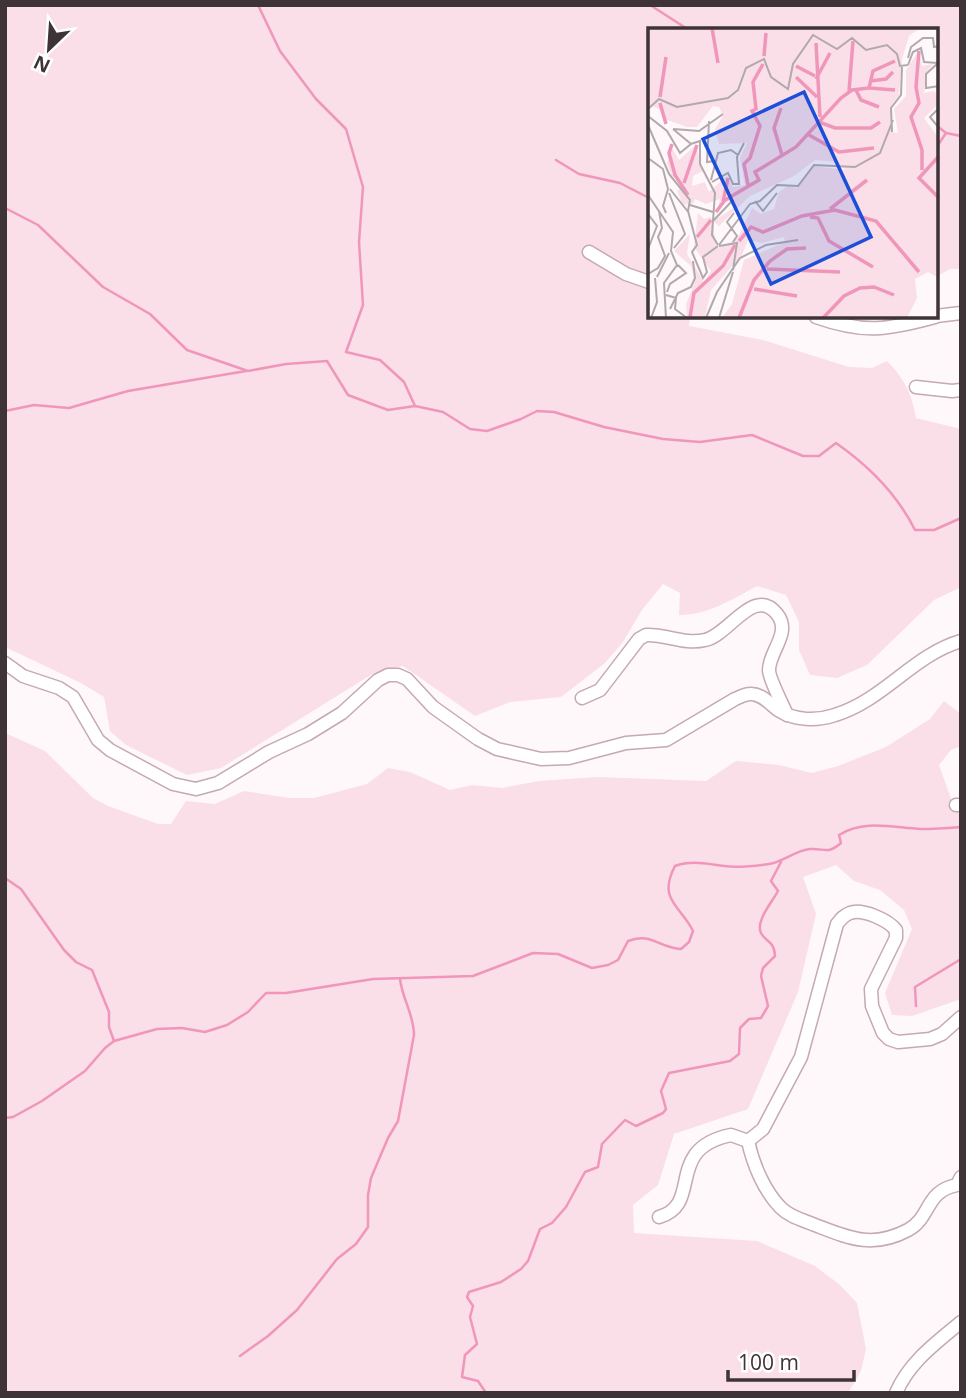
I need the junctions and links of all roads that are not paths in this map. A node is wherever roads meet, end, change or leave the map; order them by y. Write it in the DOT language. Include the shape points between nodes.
graph roads {
  1 [pos="589,252"];
  2 [pos="648,282"];
  3 [pos="961,313"];
  4 [pos="938,317"];
  5 [pos="820,318"];
  6 [pos="932,318"];
  7 [pos="916,387"];
  8 [pos="961,390"];
  9 [pos="961,641"];
  10 [pos="5,663"];
  11 [pos="582,698"];
  12 [pos="787,715"];
  13 [pos="961,1017"];
  14 [pos="748,1141"];
  15 [pos="960,1182"];
  16 [pos="659,1217"];
  17 [pos="961,1322"];
  18 [pos="896,1393"];
  1 -- 2 [label="street"];
  3 -- 4 [label="street"];
  5 -- 6 [label="street" via="872,330"];
  7 -- 8 [label="street"];
  9 -- 12 [label="street" via="936,650 861,705 816,719"];
  10 -- 12 [label="street" via="23,676 73,697 98,740 110,750 173,784 196,789 218,783 308,734 388,675 407,679 433,707 478,739 497,749 541,759 666,740 747,694 761,697"];
  11 -- 12 [label="street" via="600,690 646,635 707,640 760,604 771,608 781,623 769,674"];
  13 -- 14 [label="street" via="930,1039 906,1043 889,1039 879,1025 870,995 896,930 861,912 844,915 837,924 801,1057 763,1129"];
  14 -- 15 [label="street" via="755,1166 783,1210 854,1240 871,1241 911,1229 936,1193"];
  14 -- 16 [label="street" via="731,1135 698,1150 688,1166 684,1192 673,1209"];
  17 -- 18 [label="street" via="918,1359"];
}
